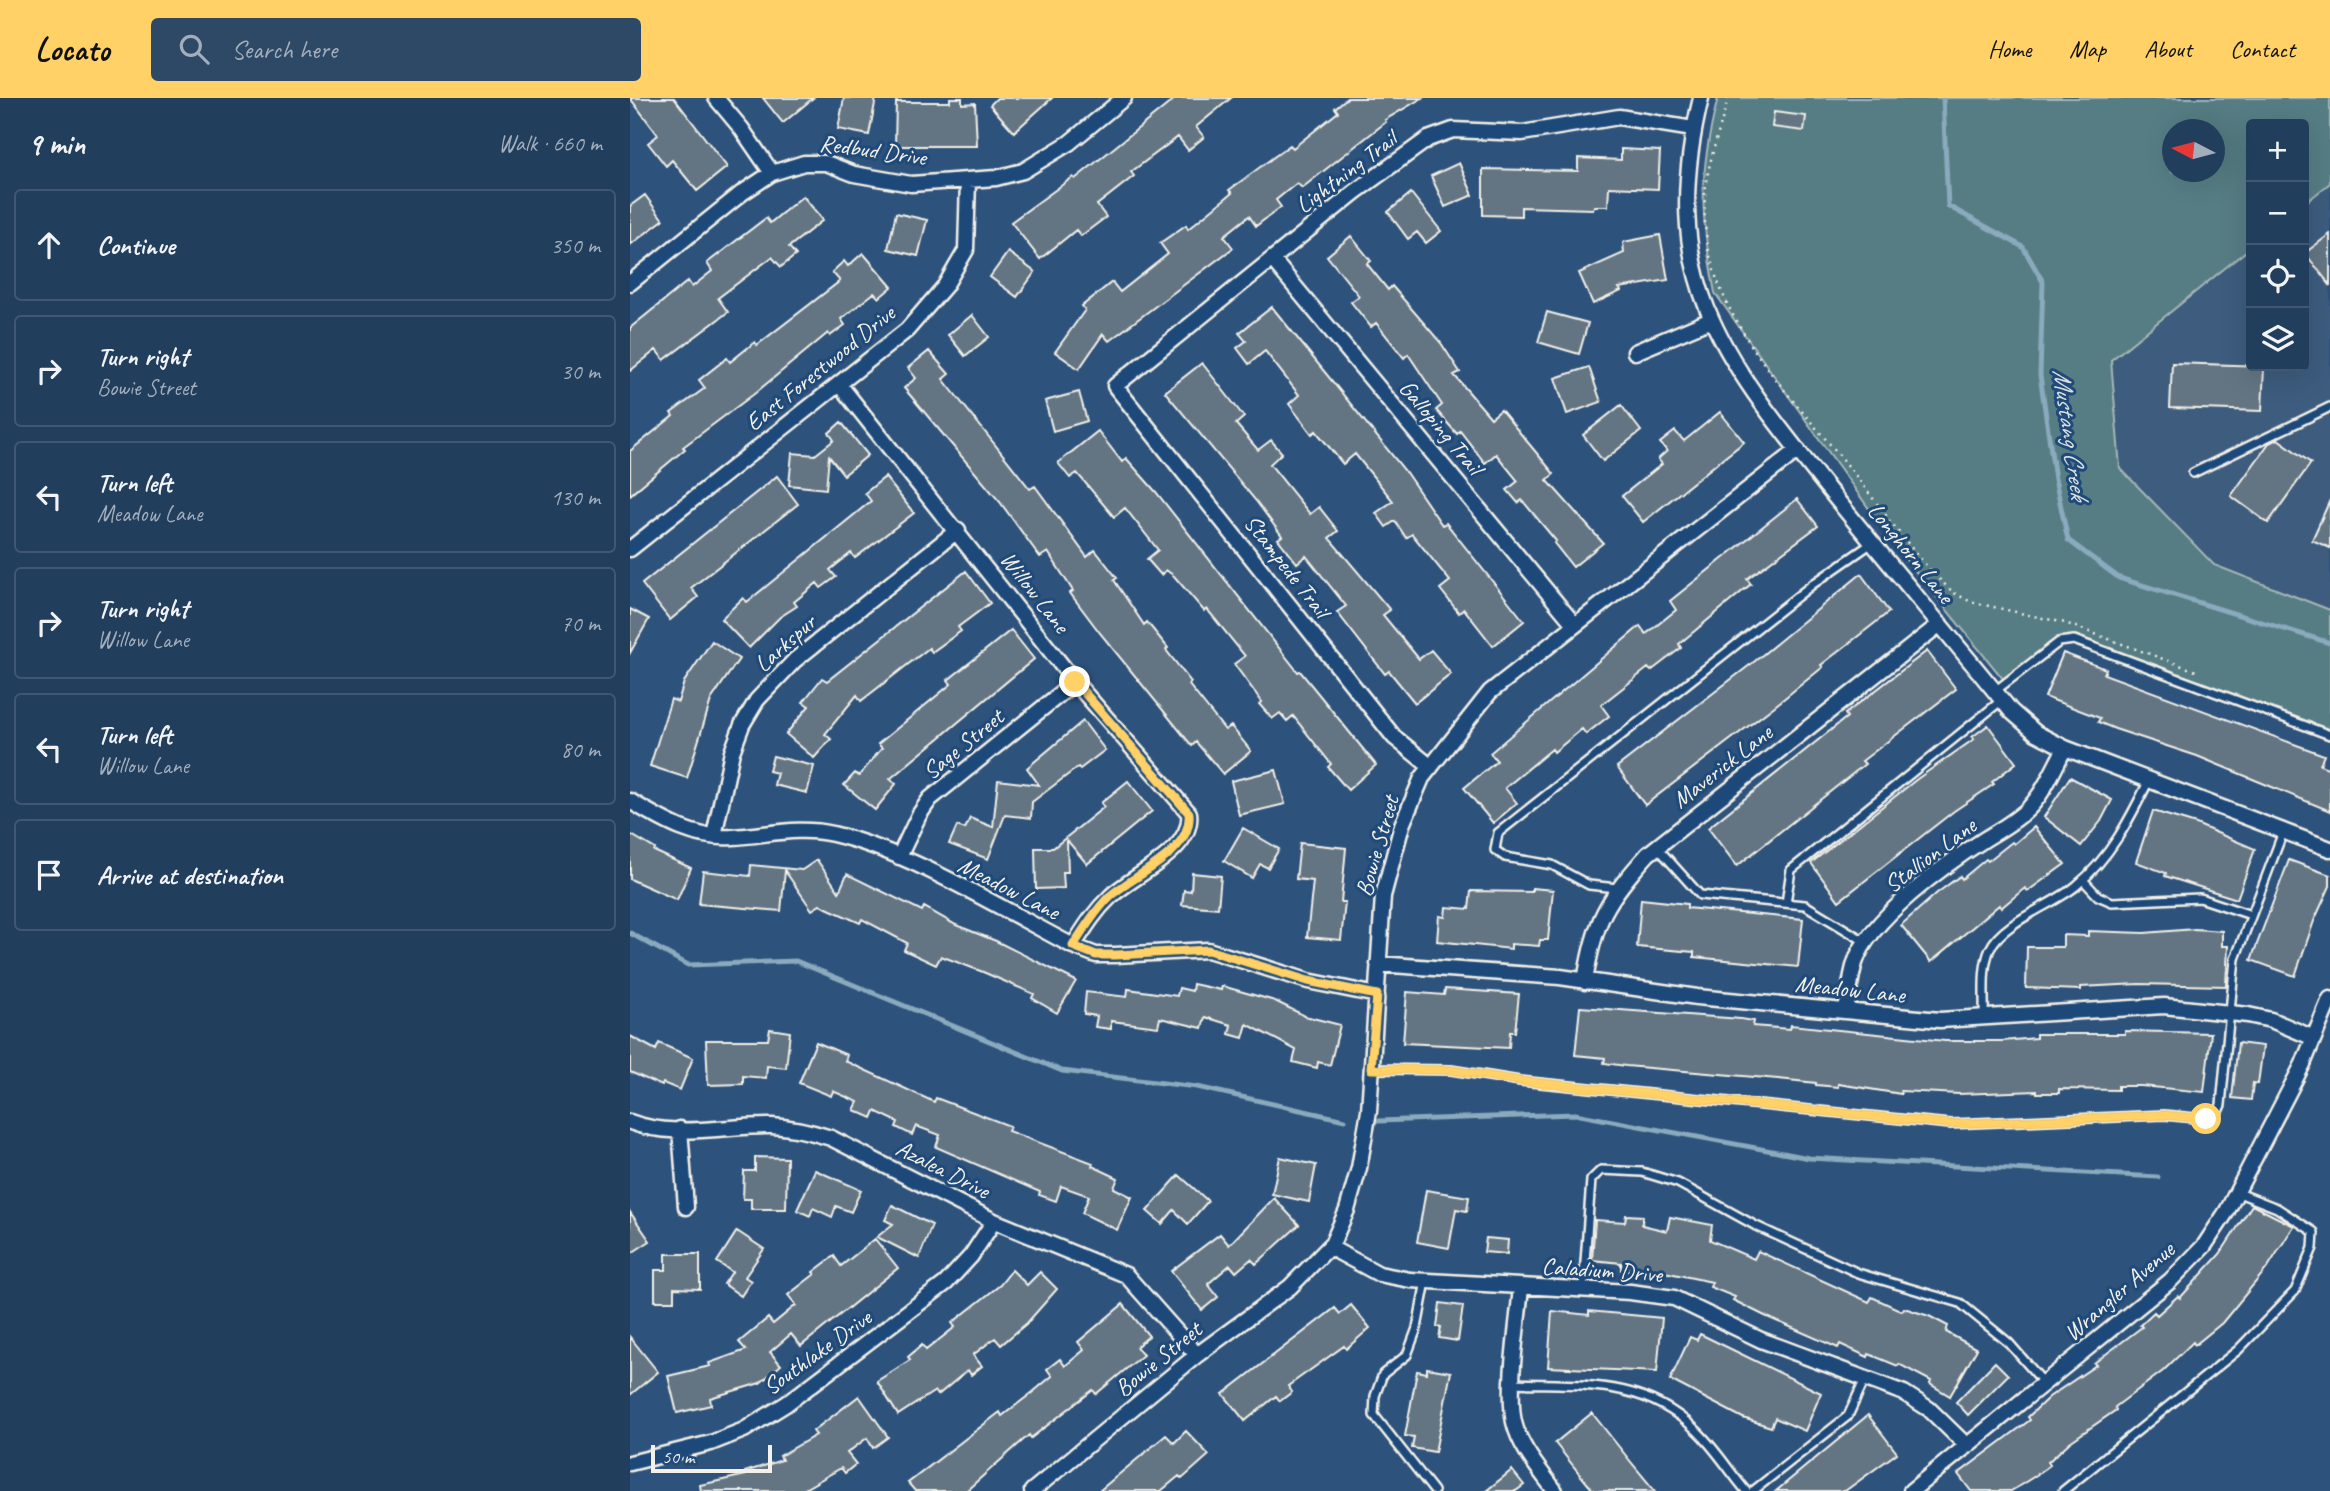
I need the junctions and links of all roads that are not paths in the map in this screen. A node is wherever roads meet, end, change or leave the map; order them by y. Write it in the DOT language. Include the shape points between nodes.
graph roads {
  1 [pos="716,98"];
  2 [pos="1124,98"];
  3 [pos="1701,98"];
  4 [pos="1693,129"];
  5 [pos="772,173"];
  6 [pos="968,180"];
  7 [pos="1272,259"];
  8 [pos="630,283"];
  9 [pos="1711,320"];
  10 [pos="1635,352"];
  11 [pos="839,384"];
  12 [pos="1115,386"];
  13 [pos="2330,408"];
  14 [pos="1798,450"];
  15 [pos="2193,473"];
  16 [pos="958,530"];
  17 [pos="1872,543"];
  18 [pos="630,549"];
  19 [pos="1574,624"];
  20 [pos="1940,624"];
  21 [pos="1075,682"];
  22 [pos="1999,695"];
  23 [pos="2330,735"];
  24 [pos="2065,748"];
  25 [pos="1431,767"];
  26 [pos="2149,780"];
  27 [pos="630,801"];
  28 [pos="2284,831"];
  29 [pos="714,836"];
  30 [pos="1657,847"];
  31 [pos="2330,849"];
  32 [pos="899,856"];
  33 [pos="2083,880"];
  34 [pos="1617,888"];
  35 [pos="1786,903"];
  36 [pos="2251,915"];
  37 [pos="1866,942"];
  38 [pos="1073,946"];
  39 [pos="1378,964"];
  40 [pos="1585,982"];
  41 [pos="1377,995"];
  42 [pos="2330,999"];
  43 [pos="1846,1011"];
  44 [pos="2228,1013"];
  45 [pos="1984,1019"];
  46 [pos="2314,1038"];
  47 [pos="1371,1069"];
  48 [pos="630,1122"];
  49 [pos="680,1129"];
  50 [pos="2236,1192"];
  51 [pos="685,1207"];
  52 [pos="994,1221"];
  53 [pos="1329,1247"];
  54 [pos="1426,1281"];
  55 [pos="1521,1287"];
  56 [pos="1583,1289"];
  57 [pos="1197,1355"];
  58 [pos="1866,1378"];
  59 [pos="1513,1382"];
  60 [pos="2044,1383"];
  61 [pos="1967,1446"];
  62 [pos="631,1462"];
  63 [pos="1032,1491"];
  64 [pos="1434,1491"];
  65 [pos="1555,1491"];
  66 [pos="1746,1491"];
  67 [pos="1753,1491"];
  68 [pos="1911,1491"];
  69 [pos="2063,1491"];
  1 -- 5 [label="street"];
  2 -- 6 [label="street, Redbud Drive" via="1069,143 1023,171"];
  3 -- 4 [label="street, Longhorn Lane"];
  4 -- 7 [label="street, Lightning Trail" via="1619,117 1521,133 1453,130 1428,139"];
  4 -- 9 [label="street, Longhorn Lane" via="1687,224"];
  5 -- 6 [label="street, Redbud Drive" via="804,163 827,163 854,174 911,184"];
  5 -- 8 [label="street, Redbud Drive"];
  6 -- 11 [label="street, East Forestwood Drive" via="966,250 946,286 907,330"];
  7 -- 12 [label="street, Lightning Trail"];
  7 -- 19 [label="street, Galloping Trail"];
  9 -- 10 [label="street"];
  9 -- 14 [label="street, Longhorn Lane" via="1743,380"];
  11 -- 16 [label="street, Willow Lane"];
  11 -- 18 [label="street, East Forestwood Drive"];
  12 -- 25 [label="street, Stampede Trail" via="1394,737"];
  13 -- 15 [label="lane"];
  14 -- 17 [label="street, Longhorn Lane"];
  14 -- 19 [label="street, Bowie Street"];
  16 -- 21 [label="street, Willow Lane"];
  16 -- 29 [label="street, Larkspur" via="795,660 757,700 732,752"];
  17 -- 20 [label="street, Longhorn Lane"];
  17 -- 34 [label="lane" via="1813,583 1498,833 1495,850 1505,857 1552,865 1589,886"];
  19 -- 25 [label="street, Bowie Street" via="1490,691"];
  20 -- 22 [label="street, Longhorn Lane"];
  20 -- 30 [label="street, Maverick Lane"];
  21 -- 32 [label="street, Sage Street" via="930,799"];
  21 -- 38 [label="street, Willow Lane" via="1189,813 1190,821 1187,834 1176,847 1110,897"];
  22 -- 23 [label="lane" via="2059,642 2074,640"];
  22 -- 24 [label="street, Longhorn Lane" via="2036,733"];
  22 -- 35 [label="lane" via="1791,870"];
  24 -- 26 [label="street, Longhorn Lane"];
  24 -- 37 [label="street, Stallion Lane" via="2031,806 1906,898"];
  25 -- 39 [label="street, Bowie Street" via="1402,825 1383,896"];
  26 -- 28 [label="street, Longhorn Lane"];
  26 -- 33 [label="lane" via="2118,838"];
  27 -- 29 [label="street, Meadow Lane" via="674,827"];
  28 -- 31 [label="street, Longhorn Lane"];
  28 -- 36 [label="lane"];
  29 -- 32 [label="street, Meadow Lane" via="812,830"];
  30 -- 34 [label="street, Maverick Lane"];
  30 -- 35 [label="lane" via="1700,895"];
  32 -- 38 [label="street, Meadow Lane"];
  33 -- 36 [label="lane" via="2098,896 2112,902 2200,898"];
  33 -- 45 [label="lane" via="2005,931 1990,946"];
  34 -- 40 [label="street, Maverick Lane" via="1591,940"];
  35 -- 37 [label="lane" via="1805,905"];
  36 -- 44 [label="lane" via="2235,958"];
  37 -- 43 [label="street, Stallion Lane" via="1855,962"];
  38 -- 41 [label="street, Meadow Lane" via="1096,955 1208,950 1308,981"];
  39 -- 40 [label="street, Meadow Lane"];
  39 -- 41 [label="street, Bowie Street"];
  40 -- 43 [label="street, Meadow Lane"];
  41 -- 47 [label="street, Bowie Street"];
  42 -- 46 [label="street, Wrangler Avenue"];
  43 -- 45 [label="street, Meadow Lane" via="1940,1020"];
  44 -- 45 [label="street, Meadow Lane" via="2164,1006"];
  44 -- 46 [label="street, Meadow Lane" via="2271,1020"];
  44 -- 47 [label="lane" via="2221,1105 2216,1115 2206,1119 2164,1115 1950,1124 1520,1081 1451,1070"];
  46 -- 50 [label="street, Wrangler Avenue"];
  47 -- 53 [label="street, Bowie Street" via="1359,1168 1347,1210"];
  48 -- 49 [label="street, Azalea Drive"];
  49 -- 51 [label="street"];
  49 -- 52 [label="street, Azalea Drive" via="773,1126 812,1132"];
  50 -- 60 [label="street, Wrangler Avenue" via="2204,1246 2170,1281"];
  50 -- 69 [label="lane" via="2277,1208 2314,1232 2314,1248 2295,1291 2238,1350"];
  52 -- 57 [label="street, Azalea Drive" via="1126,1275"];
  52 -- 62 [label="street, Southlake Drive" via="946,1283 786,1404 744,1430 710,1443"];
  53 -- 54 [label="street, Caladium Drive" via="1379,1274"];
  53 -- 57 [label="street, Bowie Street" via="1290,1287"];
  54 -- 55 [label="street, Caladium Drive"];
  54 -- 64 [label="lane" via="1407,1355 1383,1374 1374,1415"];
  55 -- 56 [label="street, Caladium Drive"];
  55 -- 59 [label="street"];
  56 -- 58 [label="street, Caladium Drive" via="1674,1298 1761,1340"];
  56 -- 60 [label="lane" via="1591,1180 1601,1170 1642,1172 1678,1183 1756,1226 1858,1273 1961,1303 2009,1343"];
  57 -- 63 [label="street, Bowie Street"];
  58 -- 61 [label="street, Caladium Drive" via="1929,1409"];
  58 -- 67 [label="lane" via="1849,1416"];
  59 -- 65 [label="street" via="1514,1421 1527,1453"];
  59 -- 66 [label="lane" via="1620,1387 1658,1402 1695,1429"];
  60 -- 61 [label="street, Wrangler Avenue"];
  61 -- 68 [label="street, Wrangler Avenue"];
}
